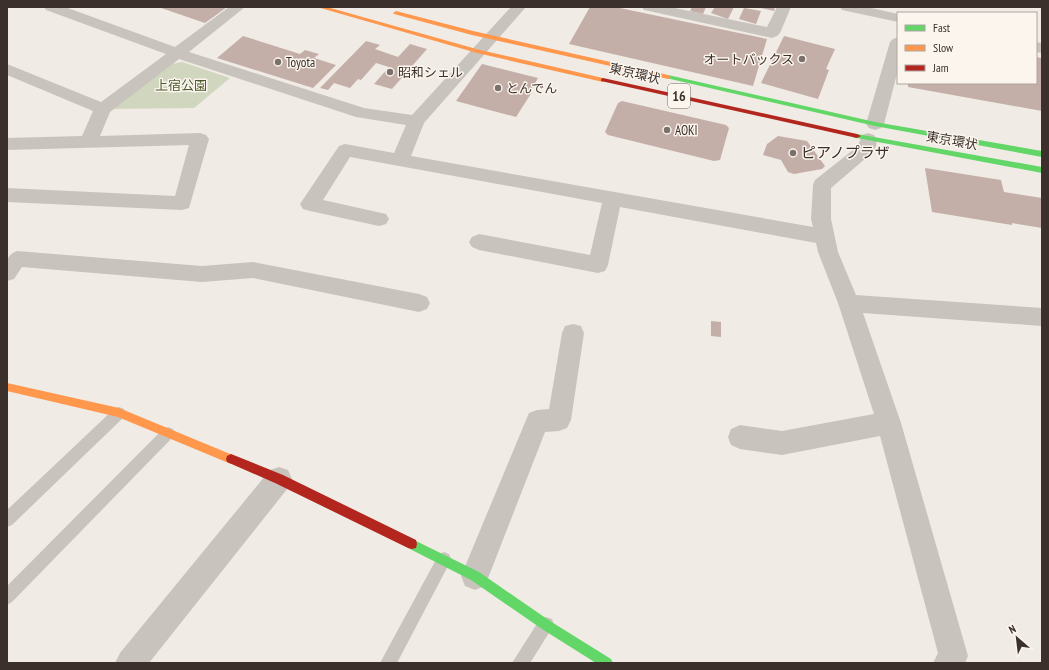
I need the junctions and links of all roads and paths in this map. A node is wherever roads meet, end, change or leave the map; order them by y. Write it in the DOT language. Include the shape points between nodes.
graph roads {
  1 [pos="51,7"];
  2 [pos="238,7"];
  3 [pos="320,7"];
  4 [pos="518,7"];
  5 [pos="650,7"];
  6 [pos="784,7"];
  7 [pos="847,7"];
  8 [pos="389,11"];
  9 [pos="897,18"];
  10 [pos="492,37"];
  11 [pos="897,45"];
  12 [pos="479,52"];
  13 [pos="178,53"];
  14 [pos="7,69"];
  15 [pos="103,109"];
  16 [pos="416,121"];
  17 [pos="872,131"];
  18 [pos="88,142"];
  19 [pos="7,144"];
  20 [pos="1042,154"];
  21 [pos="400,160"];
  22 [pos="1042,170"];
  23 [pos="7,195"];
  24 [pos="612,199"];
  25 [pos="379,219"];
  26 [pos="825,237"];
  27 [pos="479,242"];
  28 [pos="7,273"];
  29 [pos="419,303"];
  30 [pos="849,304"];
  31 [pos="1042,317"];
  32 [pos="573,333"];
  33 [pos="7,387"];
  34 [pos="119,412"];
  35 [pos="889,423"];
  36 [pos="168,433"];
  37 [pos="740,437"];
  38 [pos="279,479"];
  39 [pos="7,520"];
  40 [pos="444,559"];
  41 [pos="475,576"];
  42 [pos="7,597"];
  43 [pos="546,625"];
  44 [pos="130,663"];
  45 [pos="388,663"];
  46 [pos="520,663"];
  47 [pos="607,663"];
  48 [pos="948,663"];
  1 -- 13 [label="street"];
  2 -- 13 [label="street"];
  3 -- 12 [label="main road, 東京環状 / 16"];
  4 -- 10 [label="street"];
  5 -- 6 [label="street" via="772,33"];
  7 -- 9 [label="street"];
  8 -- 10 [label="main road, 東京環状 / 16"];
  10 -- 12 [label="street"];
  10 -- 17 [label="main road, 東京環状 / 16"];
  11 -- 17 [label="street"];
  12 -- 16 [label="street"];
  12 -- 17 [label="main road, 東京環状 / 16"];
  13 -- 15 [label="street"];
  13 -- 16 [label="street" via="362,113"];
  14 -- 15 [label="street"];
  15 -- 18 [label="street"];
  16 -- 21 [label="street"];
  17 -- 20 [label="main road, 東京環状 / 16"];
  17 -- 22 [label="main road, 東京環状 / 16"];
  17 -- 26 [label="street" via="867,148 822,185 821,219"];
  18 -- 19 [label="street"];
  18 -- 23 [label="street" via="200,139 182,203"];
  21 -- 24 [label="street"];
  21 -- 25 [label="street" via="344,150 310,204"];
  24 -- 26 [label="street"];
  24 -- 27 [label="street" via="598,265"];
  26 -- 30 [label="street" via="828,252"];
  28 -- 29 [label="street" via="17,259 202,274 253,270"];
  30 -- 31 [label="street"];
  30 -- 35 [label="street"];
  32 -- 41 [label="street" via="559,420 538,421"];
  33 -- 34 [label="main road"];
  34 -- 36 [label="main road"];
  34 -- 39 [label="lane"];
  35 -- 37 [label="street" via="782,442"];
  35 -- 48 [label="street" via="953,656"];
  36 -- 38 [label="main road"];
  36 -- 42 [label="lane"];
  38 -- 40 [label="main road"];
  38 -- 44 [label="street"];
  40 -- 41 [label="main road"];
  40 -- 45 [label="lane"];
  41 -- 43 [label="main road"];
  43 -- 46 [label="lane"];
  43 -- 47 [label="main road"];
}
